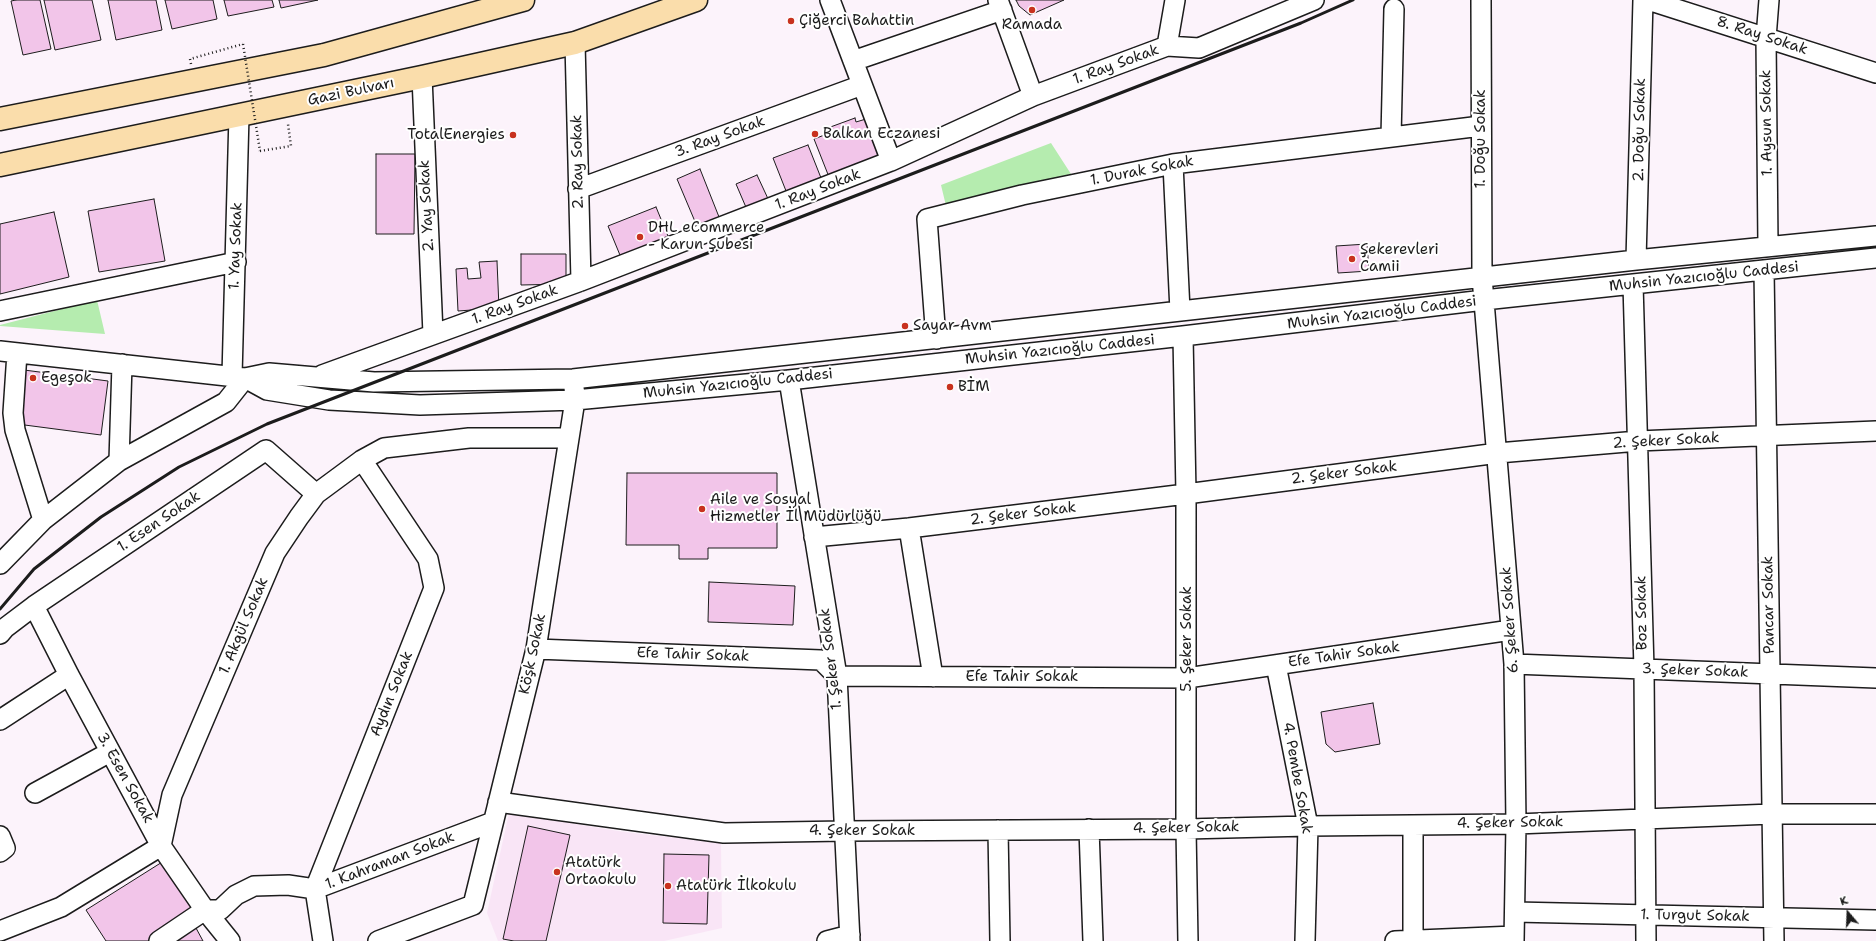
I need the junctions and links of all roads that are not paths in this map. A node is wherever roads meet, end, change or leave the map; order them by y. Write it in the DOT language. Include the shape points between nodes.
graph roads {
  1 [pos="696,0"];
  2 [pos="830,0"];
  3 [pos="1175,0"];
  4 [pos="1314,0"];
  5 [pos="1481,0"];
  6 [pos="1643,0"];
  7 [pos="1648,0"];
  8 [pos="1769,0"];
  9 [pos="515,1"];
  10 [pos="1000,5"];
  11 [pos="1394,9"];
  12 [pos="1766,38"];
  13 [pos="575,43"];
  14 [pos="1167,46"];
  15 [pos="853,61"];
  16 [pos="1876,73"];
  17 [pos="422,78"];
  18 [pos="862,84"];
  19 [pos="1033,96"];
  20 [pos="239,115"];
  21 [pos="0,120"];
  22 [pos="1481,126"];
  23 [pos="1391,137"];
  24 [pos="892,161"];
  25 [pos="1173,164"];
  26 [pos="0,165"];
  27 [pos="578,189"];
  28 [pos="1876,236"];
  29 [pos="1768,246"];
  30 [pos="1876,258"];
  31 [pos="1636,260"];
  32 [pos="236,262"];
  33 [pos="1764,270"];
  34 [pos="1482,278"];
  35 [pos="581,281"];
  36 [pos="1633,284"];
  37 [pos="1484,300"];
  38 [pos="0,311"];
  39 [pos="1180,311"];
  40 [pos="433,334"];
  41 [pos="1183,336"];
  42 [pos="936,339"];
  43 [pos="8,352"];
  44 [pos="122,364"];
  45 [pos="239,377"];
  46 [pos="316,377"];
  47 [pos="573,379"];
  48 [pos="789,380"];
  49 [pos="575,400"];
  50 [pos="1876,431"];
  51 [pos="1766,436"];
  52 [pos="569,438"];
  53 [pos="1638,441"];
  54 [pos="1498,453"];
  55 [pos="362,460"];
  56 [pos="119,461"];
  57 [pos="316,494"];
  58 [pos="1186,494"];
  59 [pos="43,520"];
  60 [pos="909,528"];
  61 [pos="814,537"];
  62 [pos="0,564"];
  63 [pos="34,606"];
  64 [pos="1511,630"];
  65 [pos="0,634"];
  66 [pos="536,649"];
  67 [pos="1514,664"];
  68 [pos="1276,665"];
  69 [pos="1644,669"];
  70 [pos="1770,674"];
  71 [pos="69,675"];
  72 [pos="836,676"];
  73 [pos="933,677"];
  74 [pos="1187,678"];
  75 [pos="1876,678"];
  76 [pos="0,720"];
  77 [pos="110,752"];
  78 [pos="35,793"];
  79 [pos="498,802"];
  80 [pos="1772,814"];
  81 [pos="1876,814"];
  82 [pos="1645,818"];
  83 [pos="493,822"];
  84 [pos="1516,824"];
  85 [pos="1413,825"];
  86 [pos="1308,826"];
  87 [pos="1089,829"];
  88 [pos="1186,829"];
  89 [pos="998,830"];
  90 [pos="844,831"];
  91 [pos="162,846"];
  92 [pos="315,889"];
  93 [pos="205,910"];
  94 [pos="1515,912"];
  95 [pos="1646,915"];
  96 [pos="1774,917"];
  97 [pos="1876,920"];
  98 [pos="0,930"];
  99 [pos="850,938"];
  100 [pos="1514,938"];
  101 [pos="159,941"];
  102 [pos="230,941"];
  103 [pos="323,941"];
  104 [pos="378,941"];
  105 [pos="827,941"];
  106 [pos="1000,941"];
  107 [pos="1093,941"];
  108 [pos="1188,941"];
  109 [pos="1305,941"];
  110 [pos="1404,941"];
  111 [pos="1646,941"];
  112 [pos="1774,941"];
  1 -- 13 [label="highway, Gazi Bulvarı"];
  2 -- 15 [label="street"];
  3 -- 14 [label="street"];
  4 -- 14 [label="street, 1. Ray Sokak" via="1199,48"];
  5 -- 22 [label="street, 1. Doğu Sokak"];
  6 -- 31 [label="street, 2. Doğu Sokak"];
  7 -- 12 [label="street, 8. Ray Sokak"];
  8 -- 12 [label="street, 1. Aysun Sokak"];
  9 -- 21 [label="highway" via="324,55"];
  10 -- 15 [label="street"];
  10 -- 19 [label="street"];
  11 -- 23 [label="street"];
  12 -- 16 [label="street, 8. Ray Sokak"];
  12 -- 29 [label="street, 1. Aysun Sokak"];
  13 -- 17 [label="highway, Gazi Bulvarı"];
  13 -- 27 [label="street, 2. Ray Sokak"];
  14 -- 19 [label="street, 1. Ray Sokak"];
  15 -- 18 [label="street"];
  17 -- 20 [label="highway, Gazi Bulvarı"];
  17 -- 40 [label="street, 2. Yay Sokak"];
  18 -- 24 [label="street"];
  18 -- 27 [label="street, 3. Ray Sokak"];
  19 -- 24 [label="street, 1. Ray Sokak"];
  20 -- 26 [label="highway, Gazi Bulvarı"];
  20 -- 32 [label="street, 1. Yay Sokak"];
  22 -- 23 [label="street, 1. Durak Sokak"];
  22 -- 34 [label="street, 1. Doğu Sokak"];
  23 -- 25 [label="street, 1. Durak Sokak"];
  24 -- 35 [label="street, 1. Ray Sokak"];
  25 -- 39 [label="street"];
  25 -- 42 [label="street, 1. Durak Sokak" via="1022,195 927,219"];
  27 -- 35 [label="street, 2. Ray Sokak"];
  28 -- 29 [label="street, Muhsin Yazıcıoğlu Caddesi"];
  29 -- 31 [label="street, Muhsin Yazıcıoğlu Caddesi"];
  30 -- 33 [label="street, Muhsin Yazıcıoğlu Caddesi"];
  31 -- 34 [label="street, Muhsin Yazıcıoğlu Caddesi"];
  32 -- 38 [label="street"];
  32 -- 45 [label="street, 1. Yay Sokak"];
  33 -- 36 [label="street, Muhsin Yazıcıoğlu Caddesi"];
  33 -- 51 [label="street, Pancar Sokak"];
  34 -- 37 [label="street, 1. Doğu Sokak"];
  34 -- 39 [label="street, Muhsin Yazıcıoğlu Caddesi"];
  35 -- 40 [label="street, 1. Ray Sokak"];
  36 -- 37 [label="street, Muhsin Yazıcıoğlu Caddesi"];
  36 -- 53 [label="street, Boz Sokak"];
  37 -- 41 [label="street, Muhsin Yazıcıoğlu Caddesi"];
  37 -- 54 [label="street, 6. Şeker Sokak"];
  39 -- 42 [label="street, Muhsin Yazıcıoğlu Caddesi"];
  40 -- 46 [label="street, 1. Ray Sokak"];
  41 -- 48 [label="street, Muhsin Yazıcıoğlu Caddesi"];
  41 -- 58 [label="street, 5. Şeker Sokak"];
  42 -- 47 [label="street, Muhsin Yazıcıoğlu Caddesi"];
  43 -- 44 [label="street, Muhsin Yazıcıoğlu Caddesi"];
  43 -- 59 [label="street" via="15,430"];
  44 -- 45 [label="street, Muhsin Yazıcıoğlu Caddesi"];
  44 -- 56 [label="street"];
  45 -- 46 [label="street, Muhsin Yazıcıoğlu Caddesi" via="269,372"];
  45 -- 49 [label="street, Muhsin Yazıcıoğlu Caddesi" via="267,390 330,400 420,405"];
  45 -- 56 [label="street" via="226,402"];
  46 -- 47 [label="street, Muhsin Yazıcıoğlu Caddesi" via="374,382"];
  47 -- 49 [label="street, Köşk Sokak"];
  48 -- 49 [label="street, Muhsin Yazıcıoğlu Caddesi"];
  48 -- 61 [label="street, 1. Şeker Sokak"];
  49 -- 52 [label="street, Köşk Sokak"];
  50 -- 51 [label="street, 2. Şeker Sokak"];
  51 -- 53 [label="street, 2. Şeker Sokak"];
  51 -- 70 [label="street, Pancar Sokak"];
  52 -- 55 [label="street, 1. Akgül Sokak" via="462,439 384,448"];
  52 -- 66 [label="street, Köşk Sokak"];
  53 -- 54 [label="street, 2. Şeker Sokak"];
  53 -- 69 [label="street, Boz Sokak"];
  54 -- 58 [label="street, 2. Şeker Sokak"];
  54 -- 64 [label="street, 6. Şeker Sokak"];
  55 -- 57 [label="street, 1. Akgül Sokak"];
  55 -- 92 [label="street, Aydın Sokak" via="428,558 434,588"];
  56 -- 59 [label="street"];
  57 -- 63 [label="street, 1. Esen Sokak" via="266,450"];
  57 -- 91 [label="street, 1. Akgül Sokak" via="275,553 172,795"];
  58 -- 60 [label="street, 2. Şeker Sokak"];
  58 -- 74 [label="street, 5. Şeker Sokak"];
  59 -- 62 [label="street"];
  60 -- 61 [label="street, 2. Şeker Sokak"];
  60 -- 73 [label="street"];
  61 -- 72 [label="street, 1. Şeker Sokak"];
  63 -- 65 [label="street, 1. Esen Sokak"];
  63 -- 71 [label="street, 3. Esen Sokak"];
  64 -- 67 [label="street, 6. Şeker Sokak"];
  64 -- 68 [label="street, Efe Tahir Sokak"];
  66 -- 72 [label="street, Efe Tahir Sokak" via="821,660"];
  66 -- 79 [label="street, Köşk Sokak"];
  67 -- 69 [label="street, 3. Şeker Sokak"];
  67 -- 84 [label="street, 6. Şeker Sokak"];
  68 -- 74 [label="street, Efe Tahir Sokak"];
  68 -- 86 [label="street, 4. Pembe Sokak"];
  69 -- 70 [label="street, 3. Şeker Sokak"];
  69 -- 82 [label="street, Boz Sokak"];
  70 -- 75 [label="street, 3. Şeker Sokak"];
  70 -- 80 [label="street, Pancar Sokak"];
  71 -- 76 [label="street"];
  71 -- 77 [label="street, 3. Esen Sokak"];
  72 -- 73 [label="street, Efe Tahir Sokak"];
  72 -- 90 [label="street, 1. Şeker Sokak"];
  73 -- 74 [label="street, Efe Tahir Sokak"];
  74 -- 88 [label="street, 5. Şeker Sokak"];
  77 -- 78 [label="street"];
  77 -- 91 [label="street, 3. Esen Sokak"];
  79 -- 83 [label="street, Köşk Sokak"];
  79 -- 90 [label="street, 4. Şeker Sokak" via="724,833"];
  80 -- 81 [label="street, 4. Şeker Sokak"];
  80 -- 82 [label="street, 4. Şeker Sokak"];
  80 -- 96 [label="street, Pancar Sokak"];
  82 -- 84 [label="street, 4. Şeker Sokak"];
  82 -- 95 [label="street, Boz Sokak"];
  83 -- 92 [label="street, 1. Kahraman Sokak"];
  83 -- 104 [label="street, Köşk Sokak" via="473,905"];
  84 -- 85 [label="street, 4. Şeker Sokak"];
  84 -- 94 [label="street, 6. Şeker Sokak"];
  85 -- 86 [label="street, 4. Şeker Sokak"];
  85 -- 110 [label="street"];
  86 -- 88 [label="street, 4. Şeker Sokak"];
  86 -- 109 [label="street, 4. Pembe Sokak"];
  87 -- 88 [label="street, 4. Şeker Sokak"];
  87 -- 89 [label="street, 4. Şeker Sokak"];
  87 -- 107 [label="street"];
  88 -- 108 [label="street, 5. Şeker Sokak"];
  89 -- 90 [label="street, 4. Şeker Sokak"];
  89 -- 106 [label="street"];
  90 -- 99 [label="street, 1. Şeker Sokak"];
  91 -- 93 [label="street, 3. Esen Sokak"];
  91 -- 98 [label="street" via="61,908"];
  92 -- 93 [label="street, 1. Kahraman Sokak" via="288,885 254,886 236,895 220,910"];
  92 -- 103 [label="street"];
  93 -- 101 [label="street, 1. Kahraman Sokak"];
  93 -- 102 [label="street, 3. Esen Sokak"];
  94 -- 95 [label="street, 1. Turgut Sokak"];
  94 -- 100 [label="street, 6. Şeker Sokak"];
  95 -- 96 [label="street, 1. Turgut Sokak"];
  95 -- 111 [label="street, Boz Sokak"];
  96 -- 97 [label="street, 1. Turgut Sokak"];
  96 -- 112 [label="street, Pancar Sokak"];
  99 -- 105 [label="street"];
  100 -- 110 [label="street"];
}
